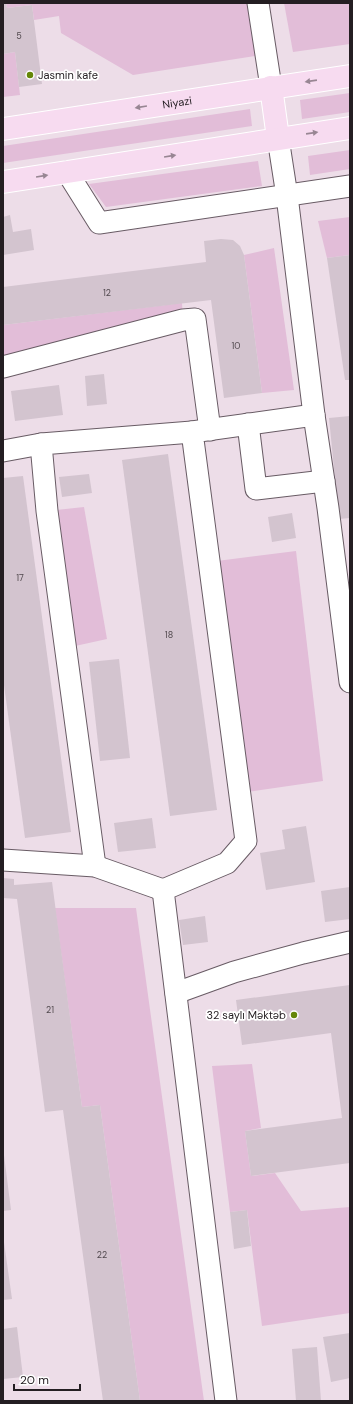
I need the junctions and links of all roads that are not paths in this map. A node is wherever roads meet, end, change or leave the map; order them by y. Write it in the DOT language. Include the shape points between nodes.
graph roads {
  1 [pos="258,3"];
  2 [pos="350,76"];
  3 [pos="271,87"];
  4 [pos="350,128"];
  5 [pos="3,129"];
  6 [pos="278,138"];
  7 [pos="67,172"];
  8 [pos="3,182"];
  9 [pos="350,186"];
  10 [pos="287,196"];
  11 [pos="3,367"];
  12 [pos="314,415"];
  13 [pos="248,424"];
  14 [pos="201,431"];
  15 [pos="41,444"];
  16 [pos="3,451"];
  17 [pos="324,481"];
  18 [pos="350,682"];
  19 [pos="3,860"];
  20 [pos="95,866"];
  21 [pos="163,890"];
  22 [pos="350,942"];
  23 [pos="176,993"];
  24 [pos="226,1401"];
  1 -- 3 [label="lane"];
  2 -- 3 [label="main road, Niyazi, one-way"];
  3 -- 5 [label="main road, Niyazi, one-way"];
  3 -- 6 [label="main road"];
  6 -- 4 [label="main road, one-way"];
  7 -- 6 [label="main road, one-way"];
  6 -- 10 [label="lane"];
  8 -- 7 [label="main road, one-way"];
  7 -- 10 [label="lane" via="99,223"];
  9 -- 10 [label="lane"];
  10 -- 12 [label="lane"];
  11 -- 14 [label="lane" via="195,319"];
  12 -- 13 [label="lane"];
  12 -- 17 [label="lane"];
  13 -- 14 [label="lane"];
  13 -- 17 [label="lane" via="256,489"];
  14 -- 15 [label="lane"];
  14 -- 21 [label="lane" via="246,841 227,863"];
  15 -- 16 [label="lane"];
  15 -- 20 [label="lane"];
  17 -- 18 [label="lane"];
  19 -- 20 [label="lane"];
  20 -- 21 [label="lane"];
  21 -- 23 [label="lane"];
  22 -- 23 [label="lane" via="234,972"];
  23 -- 24 [label="lane"];
}
